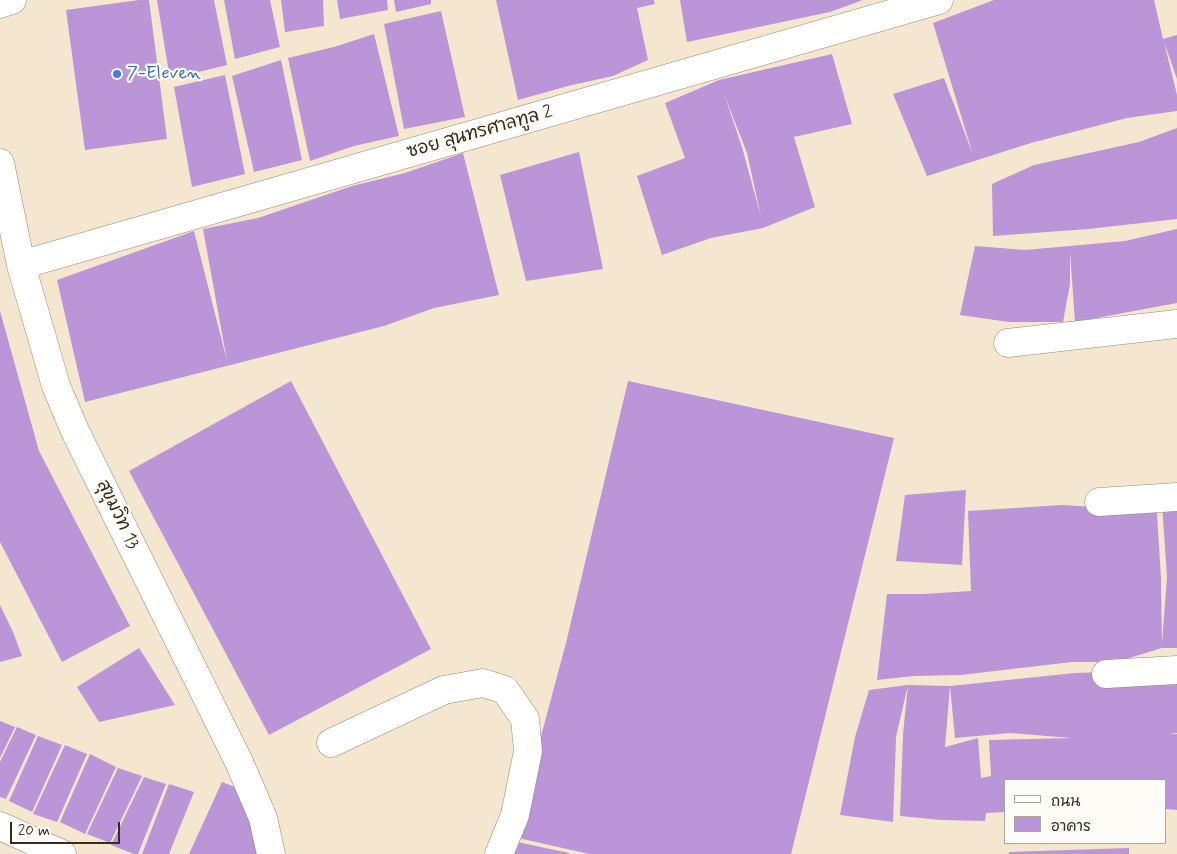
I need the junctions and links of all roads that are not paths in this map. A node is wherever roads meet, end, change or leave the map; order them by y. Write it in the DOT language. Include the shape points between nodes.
graph roads {
  1 [pos="12,0"];
  2 [pos="939,0"];
  3 [pos="0,4"];
  4 [pos="0,164"];
  5 [pos="20,265"];
  6 [pos="1177,324"];
  7 [pos="1008,343"];
  8 [pos="1177,497"];
  9 [pos="1099,502"];
  10 [pos="1177,670"];
  11 [pos="1106,674"];
  12 [pos="331,744"];
  13 [pos="0,826"];
  14 [pos="62,854"];
  15 [pos="271,854"];
  16 [pos="499,854"];
  1 -- 3 [label="street"];
  2 -- 5 [label="street, ซอย สุนทรศาลทูล 2"];
  4 -- 5 [label="street, สุขุมวิท 13"];
  5 -- 15 [label="street, สุขุมวิท 13" via="56,386 75,432 239,762 263,818"];
  6 -- 7 [label="street"];
  8 -- 9 [label="street"];
  10 -- 11 [label="street"];
  12 -- 16 [label="street" via="444,690 483,683 505,690 525,719 528,751 515,815"];
  13 -- 14 [label="street"];
}
